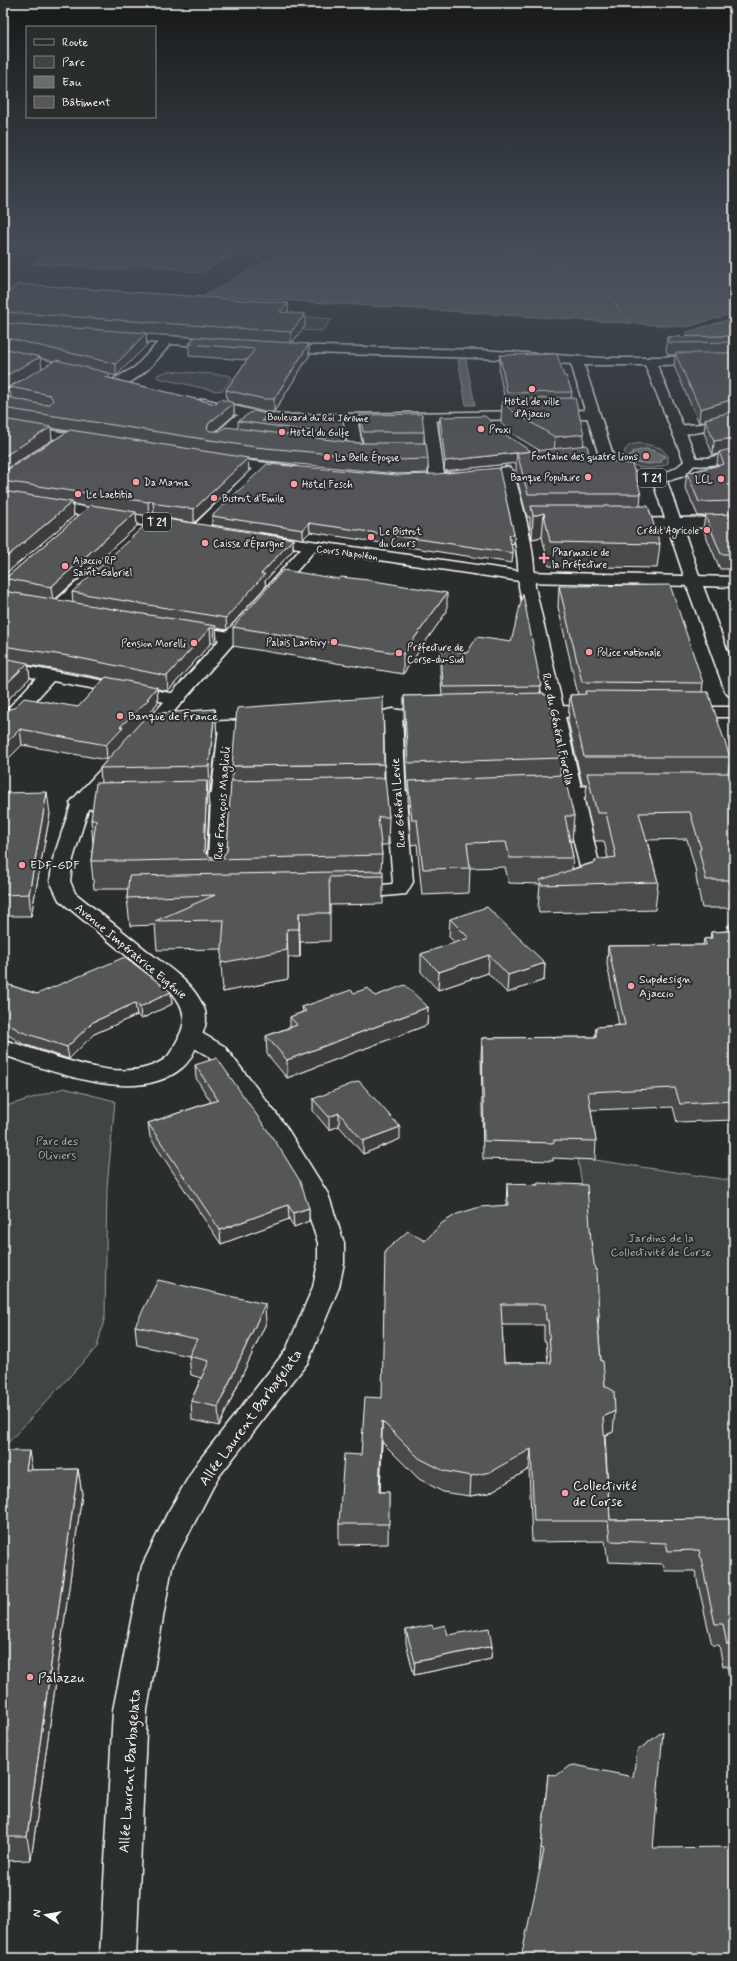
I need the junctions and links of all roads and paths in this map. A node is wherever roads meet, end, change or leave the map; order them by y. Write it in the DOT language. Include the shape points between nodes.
graph roads {
  1 [pos="121,337"];
  2 [pos="167,340"];
  3 [pos="230,345"];
  4 [pos="270,348"];
  5 [pos="3,354"];
  6 [pos="734,360"];
  7 [pos="578,361"];
  8 [pos="650,361"];
  9 [pos="57,366"];
  10 [pos="92,376"];
  11 [pos="106,379"];
  12 [pos="119,382"];
  13 [pos="134,386"];
  14 [pos="3,397"];
  15 [pos="188,399"];
  16 [pos="3,403"];
  17 [pos="17,406"];
  18 [pos="734,407"];
  19 [pos="252,414"];
  20 [pos="592,414"];
  21 [pos="429,417"];
  22 [pos="734,417"];
  23 [pos="350,418"];
  24 [pos="719,421"];
  25 [pos="3,426"];
  26 [pos="678,429"];
  27 [pos="223,434"];
  28 [pos="239,436"];
  29 [pos="68,437"];
  30 [pos="106,443"];
  31 [pos="50,449"];
  32 [pos="340,449"];
  33 [pos="356,451"];
  34 [pos="371,451"];
  35 [pos="732,458"];
  36 [pos="690,461"];
  37 [pos="263,467"];
  38 [pos="302,471"];
  39 [pos="490,473"];
  40 [pos="475,474"];
  41 [pos="659,478"];
  42 [pos="3,499"];
  43 [pos="89,512"];
  44 [pos="153,521"];
  45 [pos="734,522"];
  46 [pos="675,523"];
  47 [pos="75,524"];
  48 [pos="520,524"];
  49 [pos="535,524"];
  50 [pos="611,524"];
  51 [pos="198,529"];
  52 [pos="213,531"];
  53 [pos="140,534"];
  54 [pos="250,537"];
  55 [pos="310,547"];
  56 [pos="107,563"];
  57 [pos="526,577"];
  58 [pos="693,581"];
  59 [pos="734,582"];
  60 [pos="57,608"];
  61 [pos="167,627"];
  62 [pos="230,637"];
  63 [pos="3,667"];
  64 [pos="48,676"];
  65 [pos="734,691"];
  66 [pos="176,699"];
  67 [pos="555,711"];
  68 [pos="501,712"];
  69 [pos="617,712"];
  70 [pos="672,712"];
  71 [pos="734,712"];
  72 [pos="447,713"];
  73 [pos="393,714"];
  74 [pos="338,719"];
  75 [pos="3,720"];
  76 [pos="283,723"];
  77 [pos="228,727"];
  78 [pos="149,729"];
  79 [pos="572,792"];
  80 [pos="634,792"];
  81 [pos="524,794"];
  82 [pos="460,796"];
  83 [pos="341,798"];
  84 [pos="396,798"];
  85 [pos="277,799"];
  86 [pos="221,800"];
  87 [pos="80,803"];
  88 [pos="593,880"];
  89 [pos="215,892"];
  90 [pos="334,894"];
  91 [pos="190,1036"];
  92 [pos="3,1047"];
  93 [pos="118,1958"];
  1 -- 2 [label="street"];
  2 -- 3 [label="street"];
  2 -- 12 [label="street" via="143,368"];
  4 -- 7 [label="street" via="481,354"];
  5 -- 9 [label="street"];
  6 -- 8 [label="street"];
  7 -- 8 [label="street"];
  7 -- 20 [label="street, T 21" via="578,370"];
  8 -- 26 [label="street"];
  9 -- 10 [label="street"];
  9 -- 14 [label="street"];
  11 -- 12 [label="street"];
  12 -- 13 [label="street"];
  15 -- 19 [label="street, Boulevard du Roi Jérôme"];
  16 -- 17 [label="street"];
  18 -- 24 [label="street"];
  19 -- 23 [label="street, Boulevard du Roi Jérôme" via="284,419"];
  19 -- 27 [label="street" via="239,420"];
  20 -- 21 [label="street, Boulevard du Roi Jérôme" via="494,422"];
  20 -- 41 [label="street, T 21" via="601,460 616,470 636,476"];
  21 -- 23 [label="street, Boulevard du Roi Jérôme"];
  21 -- 40 [label="street" via="427,451 431,479"];
  22 -- 24 [label="street"];
  23 -- 33 [label="street"];
  24 -- 26 [label="street" via="703,428"];
  25 -- 29 [label="street"];
  26 -- 36 [label="street"];
  27 -- 28 [label="street"];
  27 -- 37 [label="street" via="200,458"];
  29 -- 30 [label="street"];
  29 -- 31 [label="street"];
  32 -- 33 [label="street"];
  33 -- 34 [label="street"];
  35 -- 36 [label="street" via="706,462"];
  36 -- 41 [label="street, T 21" via="685,469 674,475"];
  37 -- 38 [label="street"];
  37 -- 51 [label="street"];
  39 -- 48 [label="street, Rue du Général Fiorella" via="513,470"];
  41 -- 46 [label="street, T 21"];
  42 -- 43 [label="street, T 21"];
  43 -- 44 [label="street, T 21"];
  43 -- 47 [label="street"];
  44 -- 51 [label="street, T 21"];
  44 -- 53 [label="street"];
  45 -- 46 [label="street"];
  46 -- 50 [label="street"];
  46 -- 58 [label="street, T 21"];
  48 -- 49 [label="street"];
  48 -- 57 [label="street, Rue du Général Fiorella" via="527,567"];
  51 -- 52 [label="street, T 21"];
  54 -- 55 [label="street, Cours Napoléon"];
  55 -- 57 [label="street, Cours Napoléon"];
  55 -- 62 [label="street"];
  56 -- 60 [label="street"];
  57 -- 58 [label="street, Cours Napoléon"];
  57 -- 67 [label="street, Rue du Général Fiorella"];
  58 -- 59 [label="street, Cours Napoléon"];
  58 -- 65 [label="street"];
  61 -- 62 [label="street"];
  62 -- 66 [label="street"];
  63 -- 64 [label="street"];
  64 -- 66 [label="street"];
  64 -- 75 [label="street" via="10,718"];
  66 -- 78 [label="street"];
  67 -- 68 [label="street"];
  67 -- 69 [label="street"];
  67 -- 79 [label="street, Rue du Général Fiorella"];
  70 -- 71 [label="street"];
  72 -- 73 [label="street"];
  73 -- 74 [label="street"];
  73 -- 84 [label="street, Rue Général Levie"];
  76 -- 77 [label="street"];
  77 -- 78 [label="street"];
  77 -- 86 [label="street, Rue François Maglioli"];
  78 -- 87 [label="street"];
  79 -- 80 [label="street"];
  79 -- 81 [label="street"];
  79 -- 88 [label="street, Rue du Général Fiorella"];
  82 -- 84 [label="street"];
  83 -- 84 [label="street"];
  84 -- 90 [label="street, Rue Général Levie" via="403,882 399,890"];
  85 -- 86 [label="street"];
  86 -- 87 [label="street"];
  86 -- 89 [label="street, Rue François Maglioli"];
  87 -- 91 [label="street, Avenue Impératrice Eugénie" via="63,859 60,881 66,896 192,1001 196,1016"];
  91 -- 92 [label="street, Avenue Impératrice Eugénie" via="175,1062 156,1075 126,1080 99,1076"];
  91 -- 93 [label="street, Allée Laurent Barbagelata" via="216,1051 276,1131 315,1194 331,1242 331,1264 326,1287 298,1355 207,1471 157,1566 130,1710"];
}
